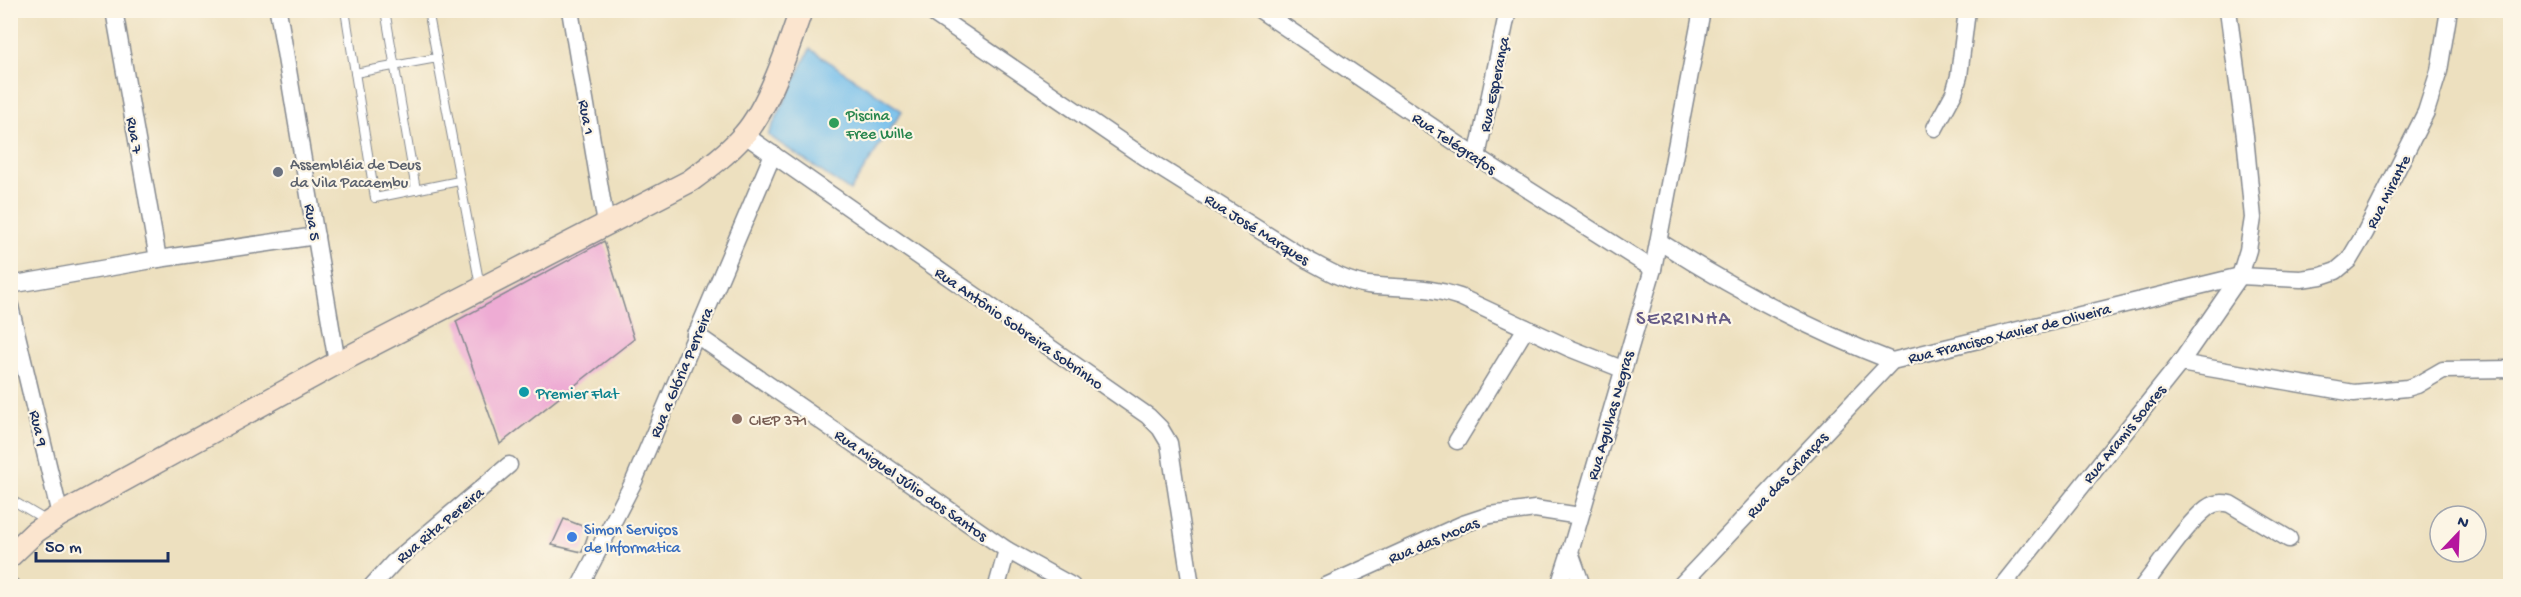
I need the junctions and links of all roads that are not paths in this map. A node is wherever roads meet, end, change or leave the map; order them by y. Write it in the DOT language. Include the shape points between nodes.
graph roads {
  1 [pos="114,10"];
  2 [pos="278,10"];
  3 [pos="345,10"];
  4 [pos="386,10"];
  5 [pos="428,10"];
  6 [pos="570,10"];
  7 [pos="801,10"];
  8 [pos="928,10"];
  9 [pos="1260,10"];
  10 [pos="1508,10"];
  11 [pos="1702,10"];
  12 [pos="1967,10"];
  13 [pos="2228,10"];
  14 [pos="2450,10"];
  15 [pos="437,58"];
  16 [pos="395,65"];
  17 [pos="355,73"];
  18 [pos="1935,128"];
  19 [pos="745,135"];
  20 [pos="773,154"];
  21 [pos="1477,157"];
  22 [pos="459,181"];
  23 [pos="416,190"];
  24 [pos="606,224"];
  25 [pos="316,236"];
  26 [pos="1660,242"];
  27 [pos="158,259"];
  28 [pos="1653,269"];
  29 [pos="2240,276"];
  30 [pos="10,285"];
  31 [pos="480,290"];
  32 [pos="10,306"];
  33 [pos="1526,328"];
  34 [pos="695,334"];
  35 [pos="1892,361"];
  36 [pos="338,363"];
  37 [pos="2180,363"];
  38 [pos="1622,369"];
  39 [pos="2511,369"];
  40 [pos="1457,441"];
  41 [pos="508,465"];
  42 [pos="10,499"];
  43 [pos="1580,516"];
  44 [pos="54,518"];
  45 [pos="2289,538"];
  46 [pos="1007,550"];
  47 [pos="1569,552"];
  48 [pos="10,556"];
  49 [pos="372,586"];
  50 [pos="580,586"];
  51 [pos="997,586"];
  52 [pos="1072,586"];
  53 [pos="1191,586"];
  54 [pos="1326,586"];
  55 [pos="1559,586"];
  56 [pos="1582,586"];
  57 [pos="1680,586"];
  58 [pos="2002,586"];
  59 [pos="2143,586"];
  1 -- 27 [label="street, Rua 7"];
  2 -- 25 [label="street, Rua 5"];
  3 -- 17 [label="lane"];
  4 -- 16 [label="lane"];
  5 -- 15 [label="lane"];
  6 -- 24 [label="street, Rua 1"];
  7 -- 19 [label="main road" via="765,101"];
  8 -- 33 [label="street, Rua José Marques" via="1157,166 1304,258 1367,285 1442,290"];
  9 -- 21 [label="street, Rua Telégrafos"];
  10 -- 21 [label="street, Rua Esperança"];
  11 -- 26 [label="street, Rua Agulhas Negras"];
  12 -- 18 [label="street" via="1959,76"];
  13 -- 29 [label="street, Rua Aramis Soares" via="2253,218"];
  14 -- 29 [label="street, Rua Mirante" via="2439,71 2426,112 2349,260 2336,271 2311,279"];
  15 -- 16 [label="lane"];
  15 -- 22 [label="lane"];
  16 -- 17 [label="lane"];
  16 -- 23 [label="lane"];
  17 -- 23 [label="lane" via="375,198"];
  19 -- 20 [label="street, Rua Antônio Sobreira Sobrinho"];
  19 -- 24 [label="main road" via="690,180"];
  20 -- 34 [label="street, Rua a Glória Perreira"];
  20 -- 53 [label="street, Rua Antônio Sobreira Sobrinho" via="1160,428 1169,443 1174,467"];
  21 -- 28 [label="street, Rua Telégrafos"];
  22 -- 23 [label="lane"];
  22 -- 31 [label="lane"];
  24 -- 31 [label="main road"];
  25 -- 27 [label="street"];
  25 -- 36 [label="street, Rua 5"];
  26 -- 28 [label="street, Rua Agulhas Negras"];
  26 -- 35 [label="street, Rua Francisco Xavier de Oliveira" via="1779,311 1838,341"];
  27 -- 30 [label="street"];
  28 -- 38 [label="street, Rua Agulhas Negras"];
  29 -- 35 [label="street, Rua Francisco Xavier de Oliveira"];
  29 -- 37 [label="street, Rua Aramis Soares"];
  31 -- 36 [label="main road"];
  32 -- 44 [label="street, Rua 9"];
  33 -- 38 [label="street, Rua José Marques"];
  33 -- 40 [label="street"];
  34 -- 46 [label="street, Rua Miguel Júlio dos Santos"];
  34 -- 50 [label="street, Rua a Glória Perreira" via="634,482"];
  35 -- 57 [label="street, Rua das Crianças"];
  36 -- 44 [label="main road"];
  37 -- 39 [label="street" via="2354,393 2407,388 2443,369"];
  37 -- 58 [label="street, Rua Aramis Soares"];
  38 -- 43 [label="street, Rua Agulhas Negras"];
  41 -- 49 [label="street, Rua Rita Pereira" via="394,562"];
  42 -- 44 [label="lane"];
  43 -- 47 [label="street, Rua Agulhas Negras"];
  43 -- 54 [label="street, Rua das Mocas" via="1535,509 1490,515"];
  44 -- 48 [label="main road"];
  45 -- 59 [label="street" via="2230,504 2214,504"];
  46 -- 51 [label="street"];
  46 -- 52 [label="street, Rua Miguel Júlio dos Santos"];
  47 -- 55 [label="street, Rua Agulhas Negras"];
  47 -- 56 [label="street"];
}
